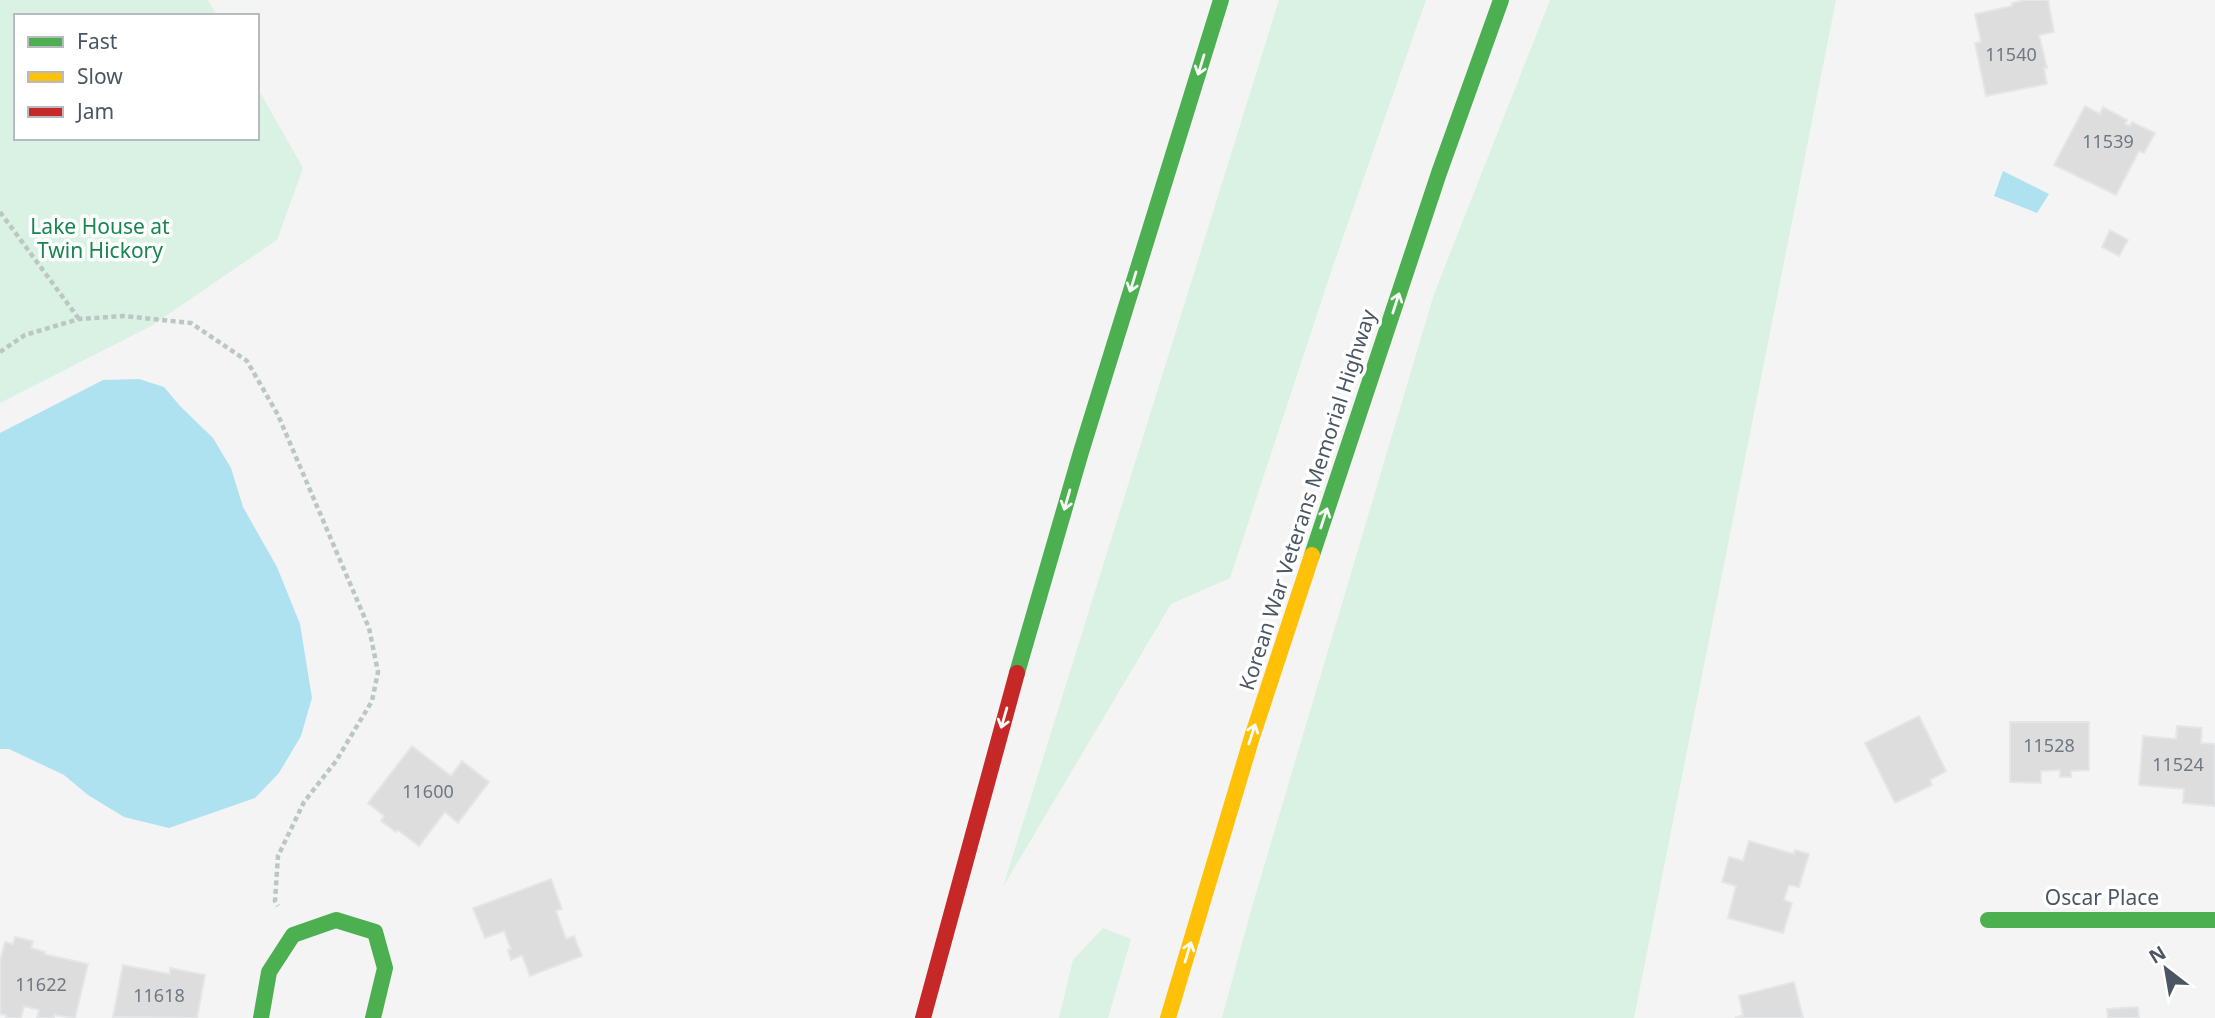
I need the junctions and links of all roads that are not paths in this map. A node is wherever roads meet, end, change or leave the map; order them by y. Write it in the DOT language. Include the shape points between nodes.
graph roads {
  1 [pos="1221,0"];
  2 [pos="1501,0"];
  3 [pos="1988,920"];
  4 [pos="2215,920"];
  5 [pos="261,1018"];
  6 [pos="373,1018"];
  7 [pos="923,1018"];
  8 [pos="1168,1018"];
  1 -- 7 [label="main road, one-way" via="1081,452"];
  8 -- 2 [label="main road, Korean War Veterans Memorial Highway, one-way" via="1251,737"];
  3 -- 4 [label="main road, Oscar Place"];
  5 -- 6 [label="main road" via="269,972 293,935 336,920 375,932 385,968"];
}
